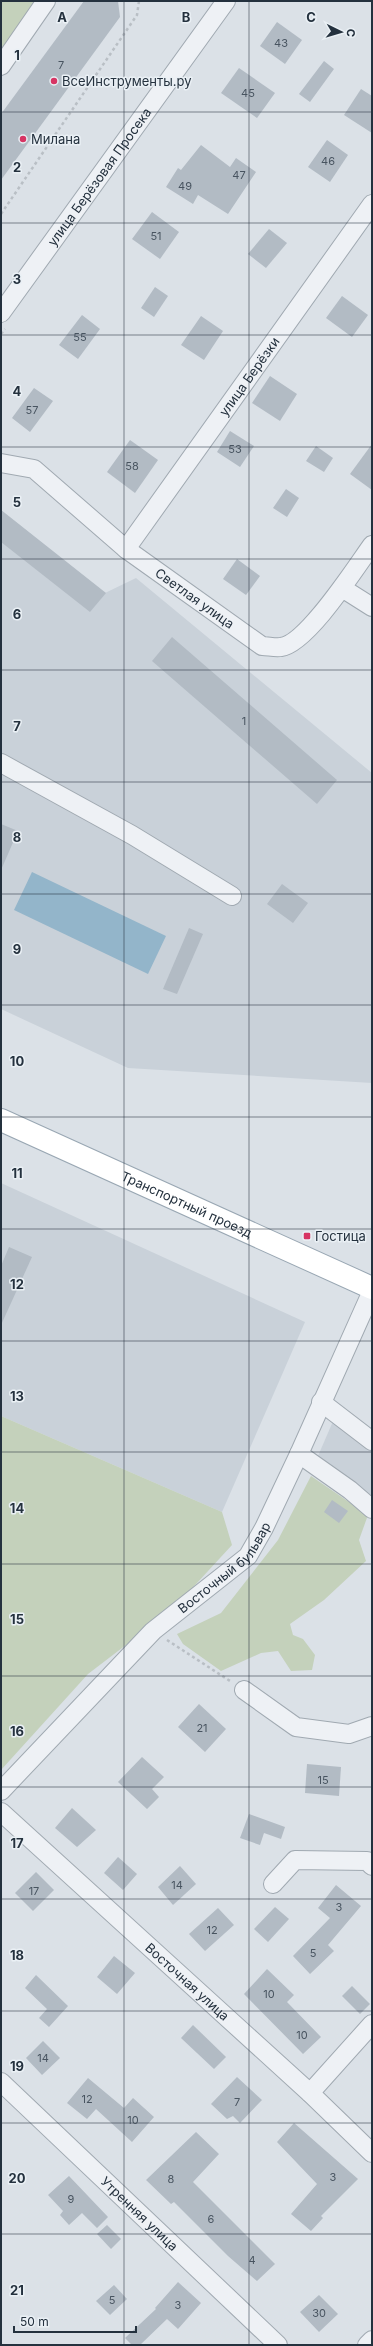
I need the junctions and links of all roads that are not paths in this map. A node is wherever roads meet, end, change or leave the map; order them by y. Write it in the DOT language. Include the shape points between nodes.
graph roads {
  1 [pos="46,1"];
  2 [pos="226,1"];
  3 [pos="1,66"];
  4 [pos="372,204"];
  5 [pos="1,313"];
  6 [pos="1,463"];
  7 [pos="372,545"];
  8 [pos="126,549"];
  9 [pos="342,588"];
  10 [pos="372,607"];
  11 [pos="1,763"];
  12 [pos="232,896"];
  13 [pos="1,1120"];
  14 [pos="372,1289"];
  15 [pos="321,1402"];
  16 [pos="372,1441"];
  17 [pos="299,1454"];
  18 [pos="372,1509"];
  19 [pos="244,1690"];
  20 [pos="372,1726"];
  21 [pos="1,1791"];
  22 [pos="1,1812"];
  23 [pos="372,1866"];
  24 [pos="273,1884"];
  25 [pos="372,2024"];
  26 [pos="1,2082"];
  27 [pos="310,2093"];
  28 [pos="372,2153"];
  29 [pos="372,2340"];
  30 [pos="278,2345"];
  31 [pos="367,2345"];
  1 -- 3 [label="street"];
  2 -- 5 [label="street, улица Берёзовая Просека"];
  4 -- 8 [label="street, улица Берёзки"];
  6 -- 8 [label="street, Светлая улица" via="34,469"];
  7 -- 9 [label="street, Светлая улица"];
  8 -- 9 [label="street, Светлая улица" via="262,646 282,647 298,639"];
  9 -- 10 [label="street"];
  11 -- 12 [label="street" via="132,835"];
  13 -- 14 [label="main road, Транспортный проезд"];
  14 -- 15 [label="street, Восточный бульвар"];
  15 -- 16 [label="street"];
  15 -- 17 [label="street, Восточный бульвар"];
  17 -- 18 [label="street"];
  17 -- 21 [label="street, Восточный бульвар" via="248,1556 153,1631"];
  19 -- 20 [label="street" via="296,1727 349,1734"];
  22 -- 27 [label="street, Восточная улица"];
  23 -- 24 [label="street" via="367,1861 295,1860"];
  25 -- 27 [label="street"];
  26 -- 30 [label="street, Утренняя улица"];
  27 -- 28 [label="street, Восточная улица"];
  29 -- 31 [label="street"];
}
